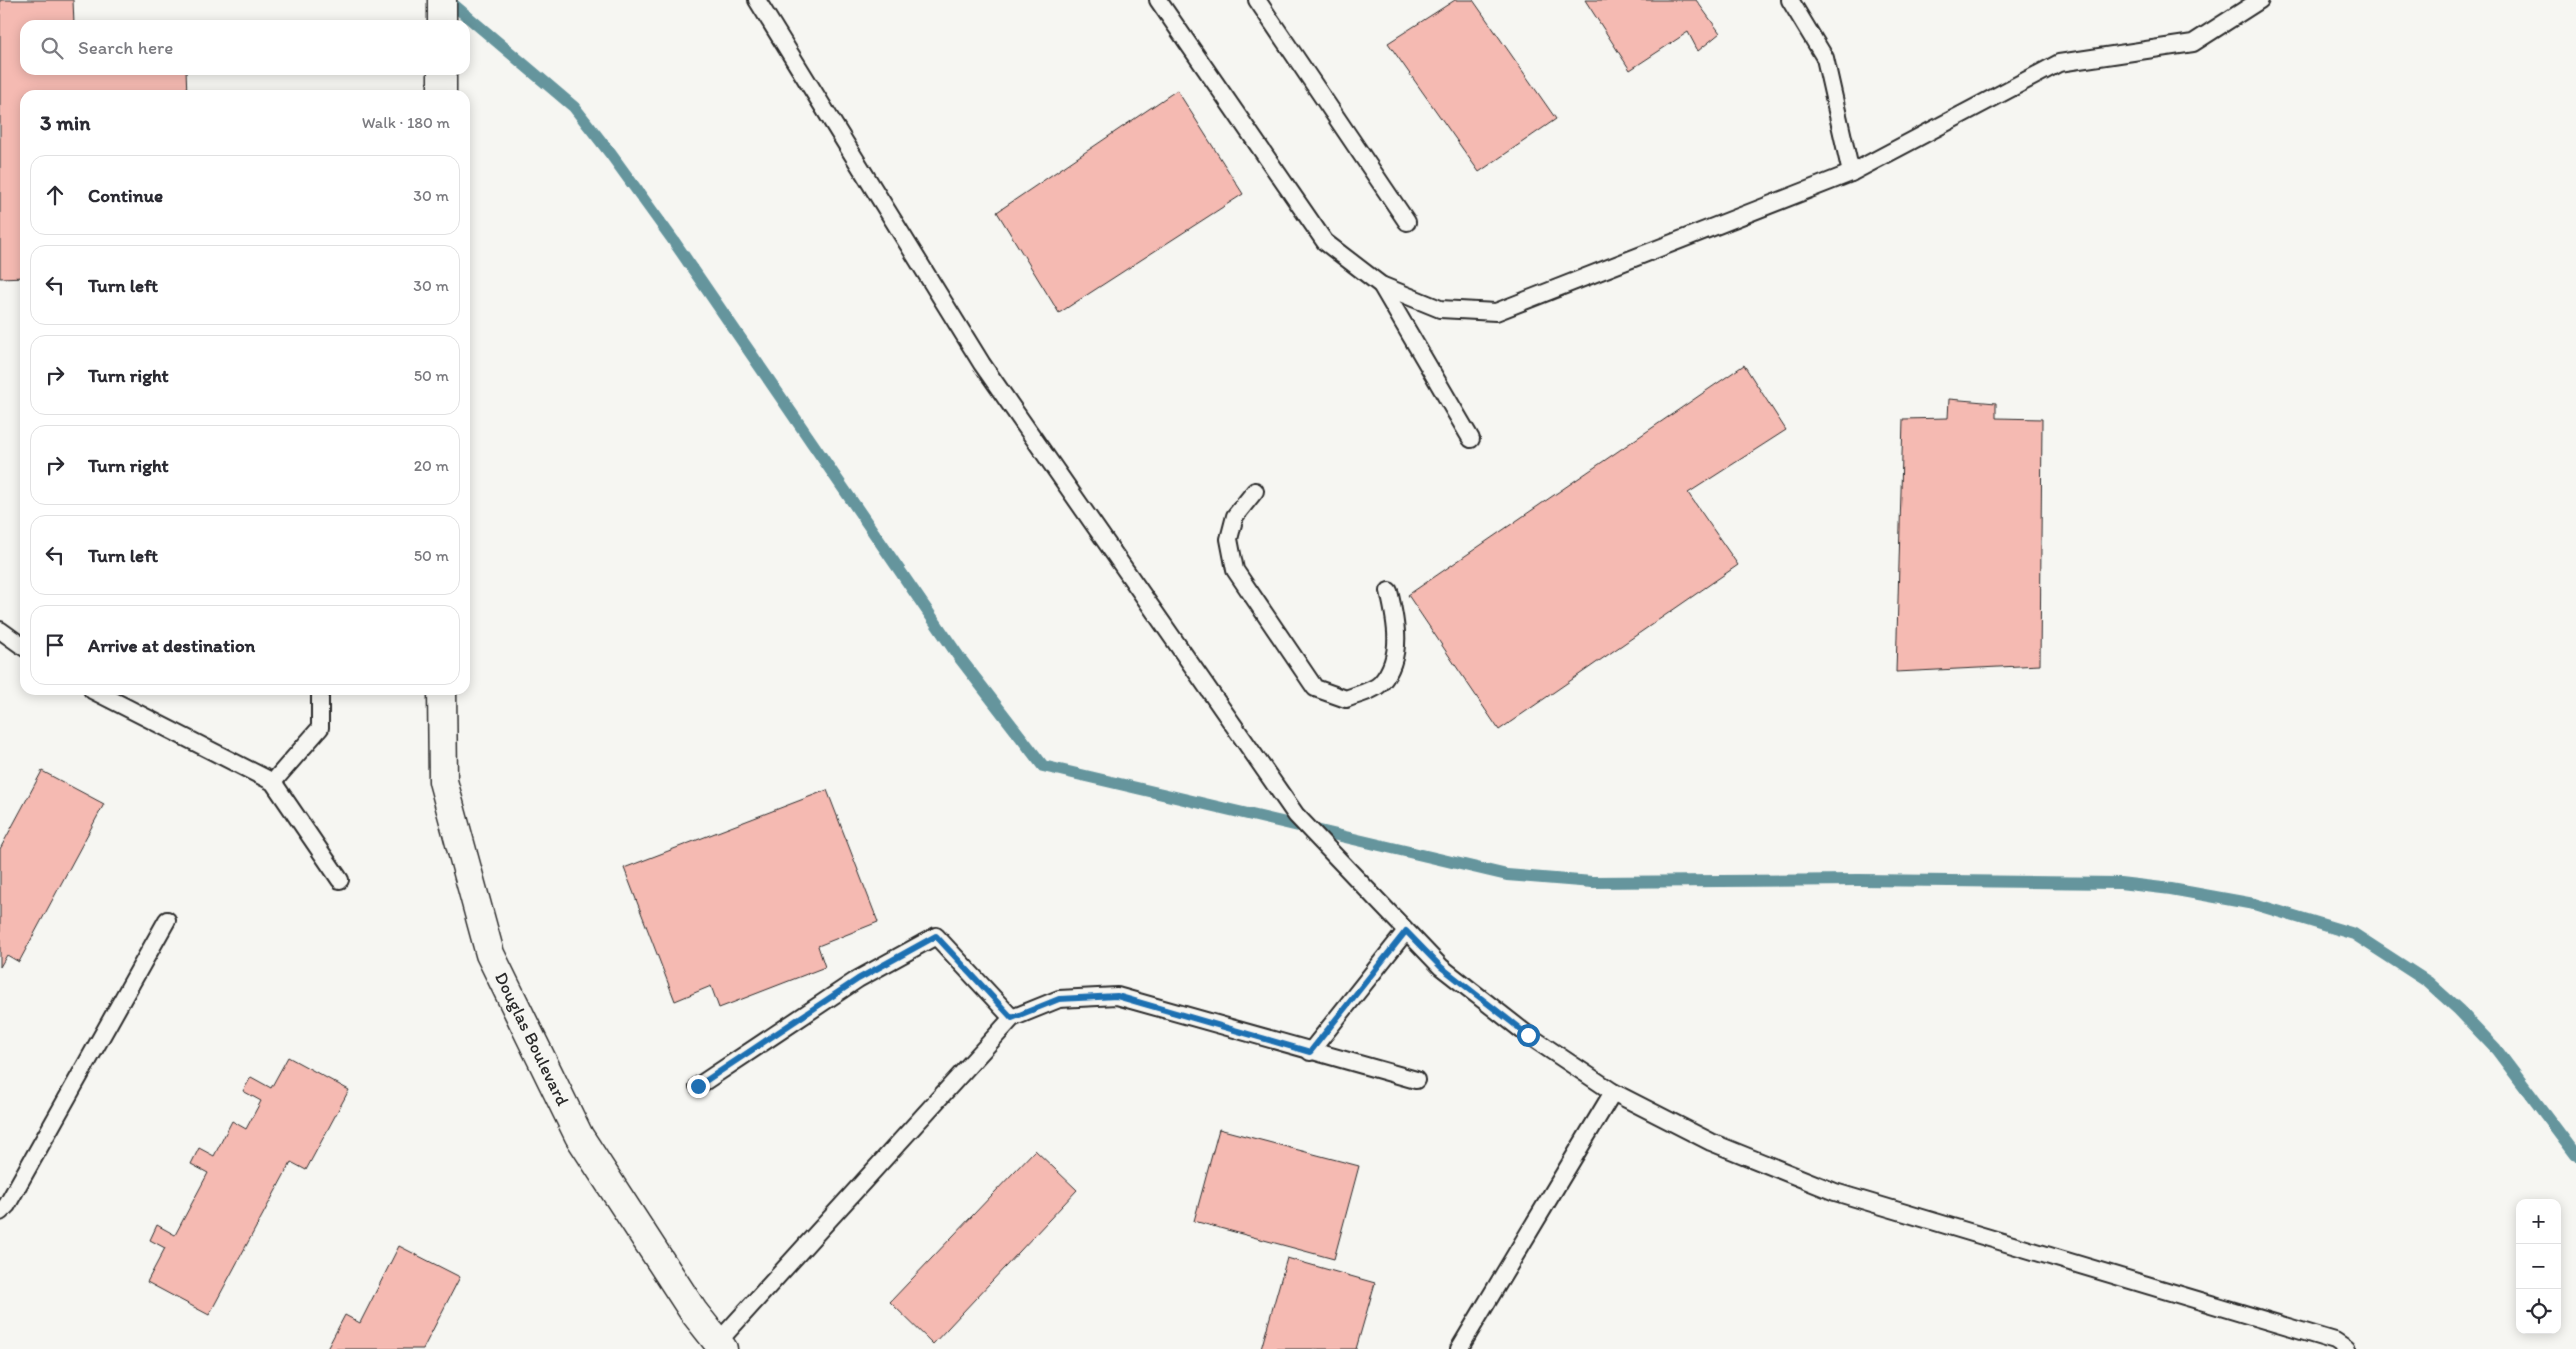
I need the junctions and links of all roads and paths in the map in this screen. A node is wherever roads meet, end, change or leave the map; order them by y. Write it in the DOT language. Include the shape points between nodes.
graph roads {
  1 [pos="442,0"];
  2 [pos="757,0"];
  3 [pos="1158,0"];
  4 [pos="1257,0"];
  5 [pos="1790,0"];
  6 [pos="2260,0"];
  7 [pos="442,20"];
  8 [pos="442,75"];
  9 [pos="442,90"];
  10 [pos="1851,173"];
  11 [pos="1407,222"];
  12 [pos="1380,285"];
  13 [pos="1471,439"];
  14 [pos="1255,491"];
  15 [pos="1389,591"];
  16 [pos="0,630"];
  17 [pos="20,644"];
  18 [pos="102,695"];
  19 [pos="320,695"];
  20 [pos="442,695"];
  21 [pos="273,782"];
  22 [pos="340,880"];
  23 [pos="167,920"];
  24 [pos="1406,931"];
  25 [pos="1012,1018"];
  26 [pos="1310,1052"];
  27 [pos="1416,1080"];
  28 [pos="698,1086"];
  29 [pos="1613,1092"];
  30 [pos="0,1212"];
  31 [pos="720,1345"];
  32 [pos="1459,1349"];
  33 [pos="2347,1349"];
  1 -- 7 [label="street"];
  2 -- 24 [label="lane" via="982,364 1291,807"];
  3 -- 12 [label="lane" via="1325,242"];
  4 -- 11 [label="lane"];
  5 -- 10 [label="lane" via="1824,58"];
  6 -- 10 [label="lane" via="2193,43 2059,63"];
  8 -- 9 [label="street"];
  10 -- 12 [label="lane" via="1496,312 1440,309"];
  12 -- 13 [label="lane"];
  14 -- 15 [label="lane" via="1235,516 1231,531 1229,539 1235,570 1315,688 1346,699 1380,684 1396,655 1396,620"];
  16 -- 17 [label="lane"];
  18 -- 21 [label="lane"];
  19 -- 21 [label="lane" via="320,728"];
  20 -- 31 [label="street, Douglas Boulevard" via="443,781 490,954 579,1136 693,1311"];
  21 -- 22 [label="lane"];
  23 -- 30 [label="lane" via="7,1205"];
  24 -- 26 [label="lane"];
  24 -- 29 [label="lane" via="1441,967 1514,1024"];
  25 -- 26 [label="lane" via="1059,999 1117,996"];
  25 -- 28 [label="lane" via="936,936 858,979"];
  25 -- 31 [label="lane"];
  26 -- 27 [label="lane"];
  29 -- 32 [label="lane"];
  29 -- 33 [label="lane" via="1711,1142 1835,1192 2335,1341"];
}
